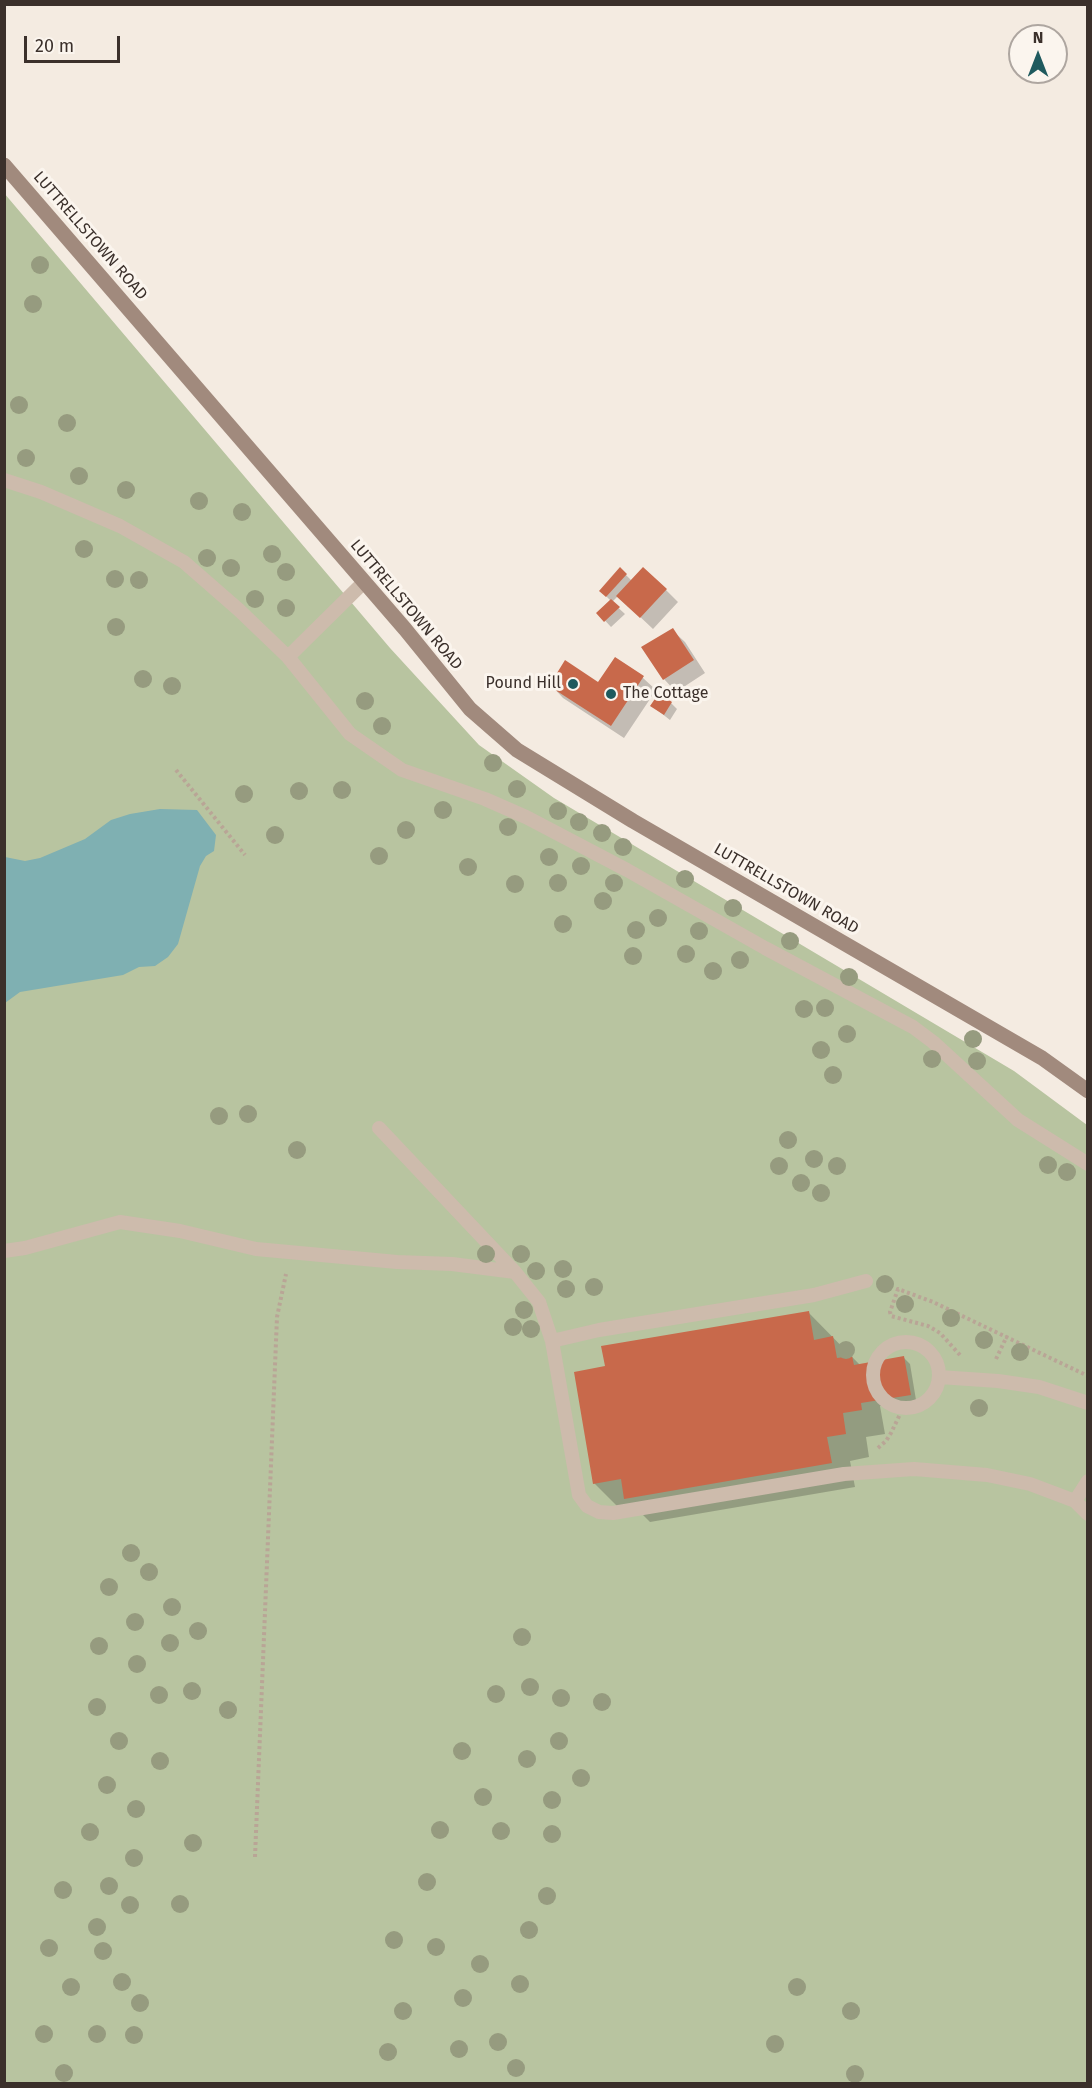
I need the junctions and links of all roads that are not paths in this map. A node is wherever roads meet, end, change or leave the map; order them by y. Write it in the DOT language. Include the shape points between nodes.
graph roads {
  1 [pos="4,165"];
  2 [pos="4,480"];
  3 [pos="364,582"];
  4 [pos="288,657"];
  5 [pos="1088,1091"];
  6 [pos="379,1128"];
  7 [pos="1088,1164"];
  8 [pos="4,1251"];
  9 [pos="515,1272"];
  10 [pos="866,1281"];
  11 [pos="552,1341"];
  12 [pos="939,1377"];
  13 [pos="1088,1403"];
  14 [pos="1088,1481"];
  15 [pos="1075,1501"];
  16 [pos="1088,1514"];
  1 -- 3 [label="street, LUTTRELLSTOWN ROAD"];
  2 -- 4 [label="lane" via="120,526 184,562"];
  3 -- 4 [label="lane"];
  3 -- 5 [label="street, LUTTRELLSTOWN ROAD" via="470,709 524,756 1042,1058"];
  4 -- 7 [label="lane" via="350,734 402,770 526,817 913,1027 1018,1120"];
  6 -- 9 [label="lane"];
  8 -- 9 [label="lane" via="120,1222 256,1249"];
  9 -- 11 [label="lane" via="539,1302"];
  10 -- 11 [label="lane" via="814,1295"];
  11 -- 15 [label="lane" via="579,1495 587,1506 599,1512 613,1514 844,1474 914,1468 987,1475 1030,1484"];
  12 -- 12 [label="lane" via="934,1357 909,1342 889,1347 880,1354 873,1375 880,1396 889,1403 911,1408 930,1397"];
  12 -- 13 [label="lane" via="1039,1387"];
  14 -- 15 [label="lane"];
  15 -- 16 [label="lane"];
}
